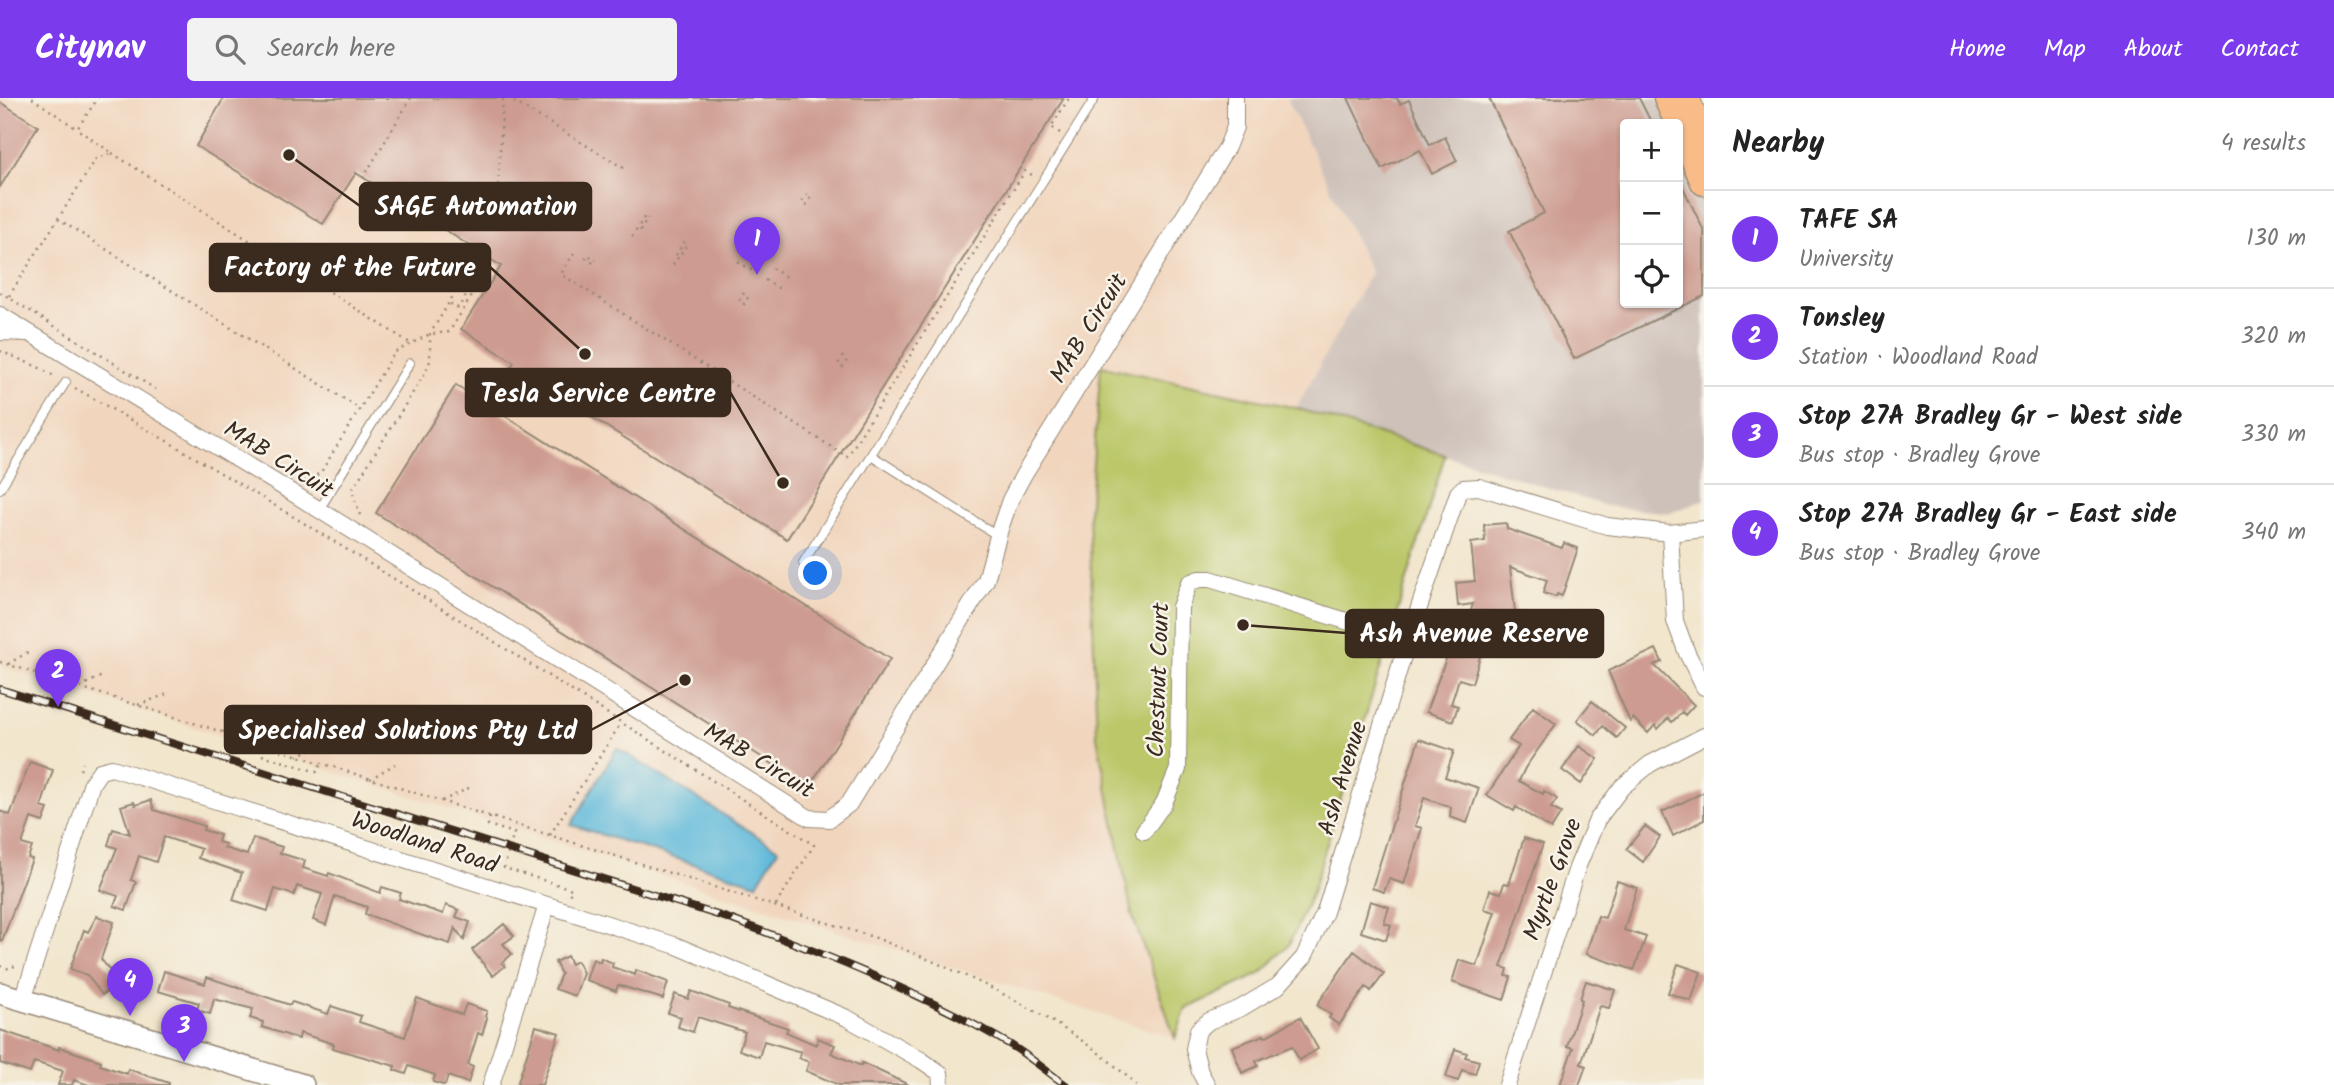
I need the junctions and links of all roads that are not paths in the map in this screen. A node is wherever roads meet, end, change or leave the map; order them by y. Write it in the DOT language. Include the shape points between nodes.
graph roads {
  1 [pos="1095,98"];
  2 [pos="1235,98"];
  3 [pos="1667,98"];
  4 [pos="1684,98"];
  5 [pos="1704,148"];
  6 [pos="1704,181"];
  7 [pos="0,315"];
  8 [pos="0,332"];
  9 [pos="30,333"];
  10 [pos="410,363"];
  11 [pos="66,382"];
  12 [pos="871,455"];
  13 [pos="0,489"];
  14 [pos="319,510"];
  15 [pos="1704,529"];
  16 [pos="1670,533"];
  17 [pos="998,536"];
  18 [pos="803,563"];
  19 [pos="1408,640"];
  20 [pos="1704,688"];
  21 [pos="1704,736"];
  22 [pos="1144,831"];
  23 [pos="547,905"];
  24 [pos="0,993"];
  25 [pos="23,1000"];
  26 [pos="303,1085"];
  27 [pos="491,1085"];
  28 [pos="941,1085"];
  29 [pos="1207,1085"];
  30 [pos="1507,1085"];
  1 -- 12 [label="lane"];
  2 -- 17 [label="street, MAB Circuit" via="1235,127 1227,147 1024,474"];
  3 -- 6 [label="highway"];
  4 -- 5 [label="highway"];
  7 -- 9 [label="street, MAB Circuit"];
  8 -- 9 [label="street, MAB Circuit"];
  9 -- 14 [label="street, MAB Circuit"];
  10 -- 14 [label="lane"];
  11 -- 13 [label="lane"];
  12 -- 17 [label="lane"];
  12 -- 18 [label="lane"];
  14 -- 17 [label="street, MAB Circuit" via="808,818 829,819 849,804 986,580"];
  15 -- 16 [label="street"];
  16 -- 19 [label="street, Ash Avenue" via="1607,526 1479,487 1463,488 1453,503"];
  16 -- 20 [label="street" via="1675,621"];
  19 -- 22 [label="street, Chestnut Court" via="1210,579 1189,583 1180,607 1178,769 1164,803"];
  19 -- 29 [label="street, Ash Avenue" via="1325,912 1304,957 1278,986 1199,1030 1194,1049"];
  21 -- 30 [label="street, Myrtle Grove" via="1650,764 1622,788 1597,820 1577,868"];
  23 -- 25 [label="street, Woodland Road" via="106,768 92,783"];
  23 -- 27 [label="street"];
  23 -- 28 [label="street, Woodland Road" via="677,946 847,1018 940,1073"];
  24 -- 25 [label="street"];
  25 -- 26 [label="street"];
}
